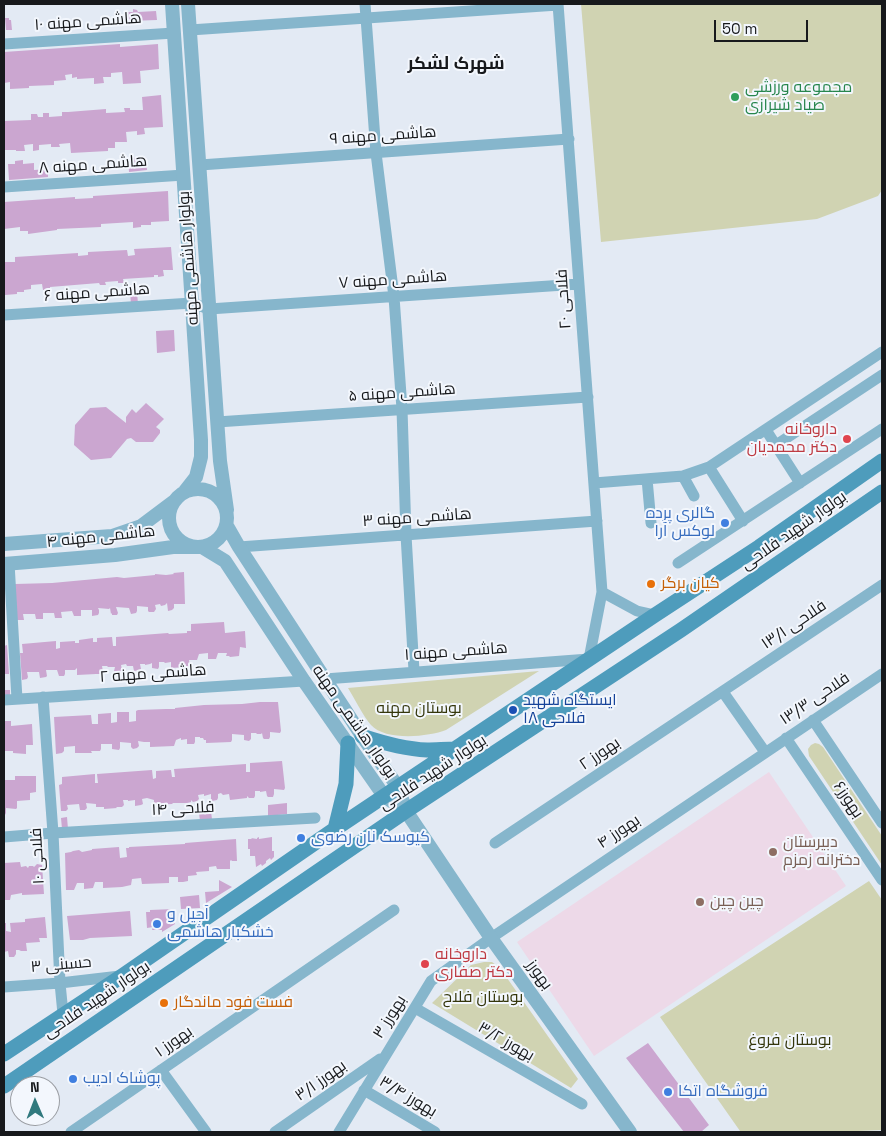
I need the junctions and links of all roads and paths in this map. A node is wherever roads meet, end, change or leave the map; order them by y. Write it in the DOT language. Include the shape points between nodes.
graph roads {
  1 [pos="172,4"];
  2 [pos="188,4"];
  3 [pos="364,4"];
  4 [pos="558,4"];
  5 [pos="366,18"];
  6 [pos="190,30"];
  7 [pos="174,33"];
  8 [pos="4,44"];
  9 [pos="569,139"];
  10 [pos="376,153"];
  11 [pos="200,165"];
  12 [pos="184,175"];
  13 [pos="4,187"];
  14 [pos="580,284"];
  15 [pos="394,296"];
  16 [pos="192,303"];
  17 [pos="209,309"];
  18 [pos="4,315"];
  19 [pos="882,352"];
  20 [pos="882,375"];
  21 [pos="588,397"];
  22 [pos="402,409"];
  23 [pos="217,422"];
  24 [pos="882,429"];
  25 [pos="766,430"];
  26 [pos="776,445"];
  27 [pos="882,461"];
  28 [pos="709,467"];
  29 [pos="683,476"];
  30 [pos="647,479"];
  31 [pos="594,483"];
  32 [pos="800,483"];
  33 [pos="185,491"];
  34 [pos="882,492"];
  35 [pos="694,496"];
  36 [pos="173,502"];
  37 [pos="227,510"];
  38 [pos="597,521"];
  39 [pos="743,521"];
  40 [pos="650,522"];
  41 [pos="227,526"];
  42 [pos="406,535"];
  43 [pos="4,544"];
  44 [pos="202,547"];
  45 [pos="239,547"];
  46 [pos="7,563"];
  47 [pos="678,563"];
  48 [pos="882,585"];
  49 [pos="602,592"];
  50 [pos="655,615"];
  51 [pos="589,659"];
  52 [pos="414,672"];
  53 [pos="882,674"];
  54 [pos="324,679"];
  55 [pos="304,681"];
  56 [pos="723,692"];
  57 [pos="43,697"];
  58 [pos="17,699"];
  59 [pos="4,700"];
  60 [pos="814,720"];
  61 [pos="362,736"];
  62 [pos="786,738"];
  63 [pos="348,743"];
  64 [pos="455,749"];
  65 [pos="766,752"];
  66 [pos="398,787"];
  67 [pos="384,796"];
  68 [pos="406,811"];
  69 [pos="314,818"];
  70 [pos="882,823"];
  71 [pos="335,829"];
  72 [pos="53,833"];
  73 [pos="4,837"];
  74 [pos="495,843"];
  75 [pos="882,880"];
  76 [pos="394,910"];
  77 [pos="491,938"];
  78 [pos="122,976"];
  79 [pos="60,983"];
  80 [pos="4,986"];
  81 [pos="415,1008"];
  82 [pos="63,1014"];
  83 [pos="4,1054"];
  84 [pos="385,1056"];
  85 [pos="161,1070"];
  86 [pos="4,1086"];
  87 [pos="364,1090"];
  88 [pos="582,1104"];
  89 [pos="71,1132"];
  90 [pos="206,1132"];
  91 [pos="275,1132"];
  92 [pos="339,1132"];
  93 [pos="435,1132"];
  94 [pos="630,1132"];
  1 -- 7 [label="street, بولوار هاشمی مهنه"];
  2 -- 6 [label="street, بولوار هاشمی مهنه"];
  3 -- 5 [label="street"];
  4 -- 5 [label="street"];
  4 -- 9 [label="street, فلاحی ۲۰"];
  5 -- 6 [label="street"];
  5 -- 10 [label="street"];
  6 -- 11 [label="street, بولوار هاشمی مهنه"];
  7 -- 8 [label="street, هاشمی مهنه ۱۰"];
  7 -- 12 [label="street, بولوار هاشمی مهنه"];
  9 -- 10 [label="street, هاشمی مهنه ۹"];
  9 -- 14 [label="street, فلاحی ۲۰"];
  10 -- 11 [label="street, هاشمی مهنه ۹"];
  10 -- 15 [label="street"];
  11 -- 17 [label="street, بولوار هاشمی مهنه"];
  12 -- 13 [label="street, هاشمی مهنه ۸"];
  12 -- 16 [label="street, بولوار هاشمی مهنه"];
  14 -- 15 [label="street, هاشمی مهنه ۷"];
  14 -- 21 [label="street, فلاحی ۲۰"];
  15 -- 17 [label="street, هاشمی مهنه ۷"];
  15 -- 22 [label="street"];
  16 -- 17 [label="street"];
  16 -- 18 [label="street, هاشمی مهنه ۶"];
  16 -- 33 [label="street, بولوار هاشمی مهنه" via="201,457 196,477"];
  17 -- 23 [label="street, بولوار هاشمی مهنه"];
  19 -- 25 [label="street"];
  20 -- 26 [label="street"];
  21 -- 22 [label="street, هاشمی مهنه ۵"];
  21 -- 31 [label="street, فلاحی ۲۰"];
  22 -- 23 [label="street, هاشمی مهنه ۵"];
  22 -- 42 [label="street"];
  23 -- 37 [label="street, بولوار هاشمی مهنه"];
  24 -- 32 [label="street"];
  25 -- 26 [label="street"];
  25 -- 28 [label="street"];
  26 -- 32 [label="street"];
  27 -- 50 [label="main road, بولوار شهید فلاحی"];
  28 -- 29 [label="street"];
  28 -- 39 [label="street"];
  29 -- 30 [label="street"];
  29 -- 35 [label="street"];
  30 -- 31 [label="street"];
  30 -- 40 [label="street"];
  31 -- 38 [label="street, فلاحی ۲۰"];
  32 -- 39 [label="street"];
  33 -- 36 [label="street"];
  33 -- 37 [label="street" via="202,489 217,496"];
  34 -- 68 [label="main road, بولوار شهید فلاحی" via="681,630"];
  36 -- 43 [label="street, هاشمی مهنه ۴" via="140,526 112,536"];
  36 -- 44 [label="street" via="168,518 173,534 186,545"];
  37 -- 41 [label="street"];
  38 -- 42 [label="street, هاشمی مهنه ۳"];
  38 -- 49 [label="street, فلاحی ۲۰"];
  39 -- 47 [label="street"];
  41 -- 44 [label="street" via="218,540"];
  41 -- 45 [label="street, بولوار هاشمی مهنه"];
  42 -- 45 [label="street, هاشمی مهنه ۳"];
  42 -- 52 [label="street"];
  44 -- 46 [label="street, هاشمی مهنه ۴"];
  44 -- 55 [label="street, بولوار هاشمی مهنه" via="225,561"];
  45 -- 54 [label="street, بولوار هاشمی مهنه"];
  46 -- 58 [label="street"];
  48 -- 56 [label="street, فلاحی ۱۳/۱"];
  49 -- 50 [label="street" via="637,612"];
  49 -- 51 [label="street, فلاحی ۲۰"];
  50 -- 51 [label="main road, بولوار شهید فلاحی"];
  51 -- 52 [label="street, هاشمی مهنه ۱"];
  51 -- 64 [label="main road, بولوار شهید فلاحی"];
  52 -- 54 [label="street, هاشمی مهنه ۱"];
  53 -- 60 [label="street, فلاحی ۱۳/۳"];
  54 -- 61 [label="street, بولوار هاشمی مهنه"];
  55 -- 57 [label="street, هاشمی مهنه ۲"];
  55 -- 63 [label="street, بولوار هاشمی مهنه"];
  56 -- 65 [label="street"];
  56 -- 74 [label="street, بهورز ۲"];
  57 -- 58 [label="street, هاشمی مهنه ۲"];
  57 -- 72 [label="street, فلاحی ۱۰"];
  58 -- 59 [label="street, هاشمی مهنه ۲"];
  60 -- 62 [label="street, فلاحی ۱۳/۳"];
  60 -- 70 [label="street, بهورز۶"];
  61 -- 64 [label="main road" via="406,748"];
  61 -- 66 [label="street, بولوار هاشمی مهنه"];
  62 -- 65 [label="street, فلاحی ۱۳/۳"];
  62 -- 75 [label="street, بهورز۶"];
  63 -- 67 [label="street, بولوار هاشمی مهنه"];
  63 -- 71 [label="main road" via="346,784"];
  64 -- 66 [label="main road, بولوار شهید فلاحی"];
  65 -- 77 [label="street, بهورز ۴"];
  66 -- 67 [label="main road, بولوار شهید فلاحی"];
  66 -- 68 [label="street, بولوار هاشمی مهنه"];
  67 -- 68 [label="street, بولوار هاشمی مهنه"];
  67 -- 71 [label="main road, بولوار شهید فلاحی"];
  68 -- 77 [label="street, بهورز"];
  68 -- 86 [label="main road, بولوار شهید فلاحی"];
  69 -- 72 [label="street, فلاحی ۱۴"];
  71 -- 78 [label="main road, بولوار شهید فلاحی"];
  72 -- 73 [label="street, فلاحی ۱۴"];
  72 -- 79 [label="street, فلاحی ۱۰"];
  76 -- 85 [label="street, بهورز ۱"];
  77 -- 81 [label="street, بهورز ۳" via="431,981"];
  77 -- 94 [label="street, بهورز"];
  78 -- 79 [label="street, حسینی ۳"];
  78 -- 82 [label="main road, بولوار شهید فلاحی"];
  79 -- 80 [label="street, حسینی ۳"];
  79 -- 82 [label="street, فلاحی ۱۰"];
  81 -- 84 [label="street, بهورز ۳"];
  81 -- 88 [label="street, بهورز ۳/۲"];
  82 -- 83 [label="main road, بولوار شهید فلاحی"];
  84 -- 87 [label="street, بهورز ۳"];
  84 -- 91 [label="street, بهورز ۳/۱"];
  85 -- 89 [label="street, بهورز ۱"];
  85 -- 90 [label="street"];
  87 -- 92 [label="street, بهورز ۳"];
  87 -- 93 [label="street, بهورز ۳/۴"];
}
